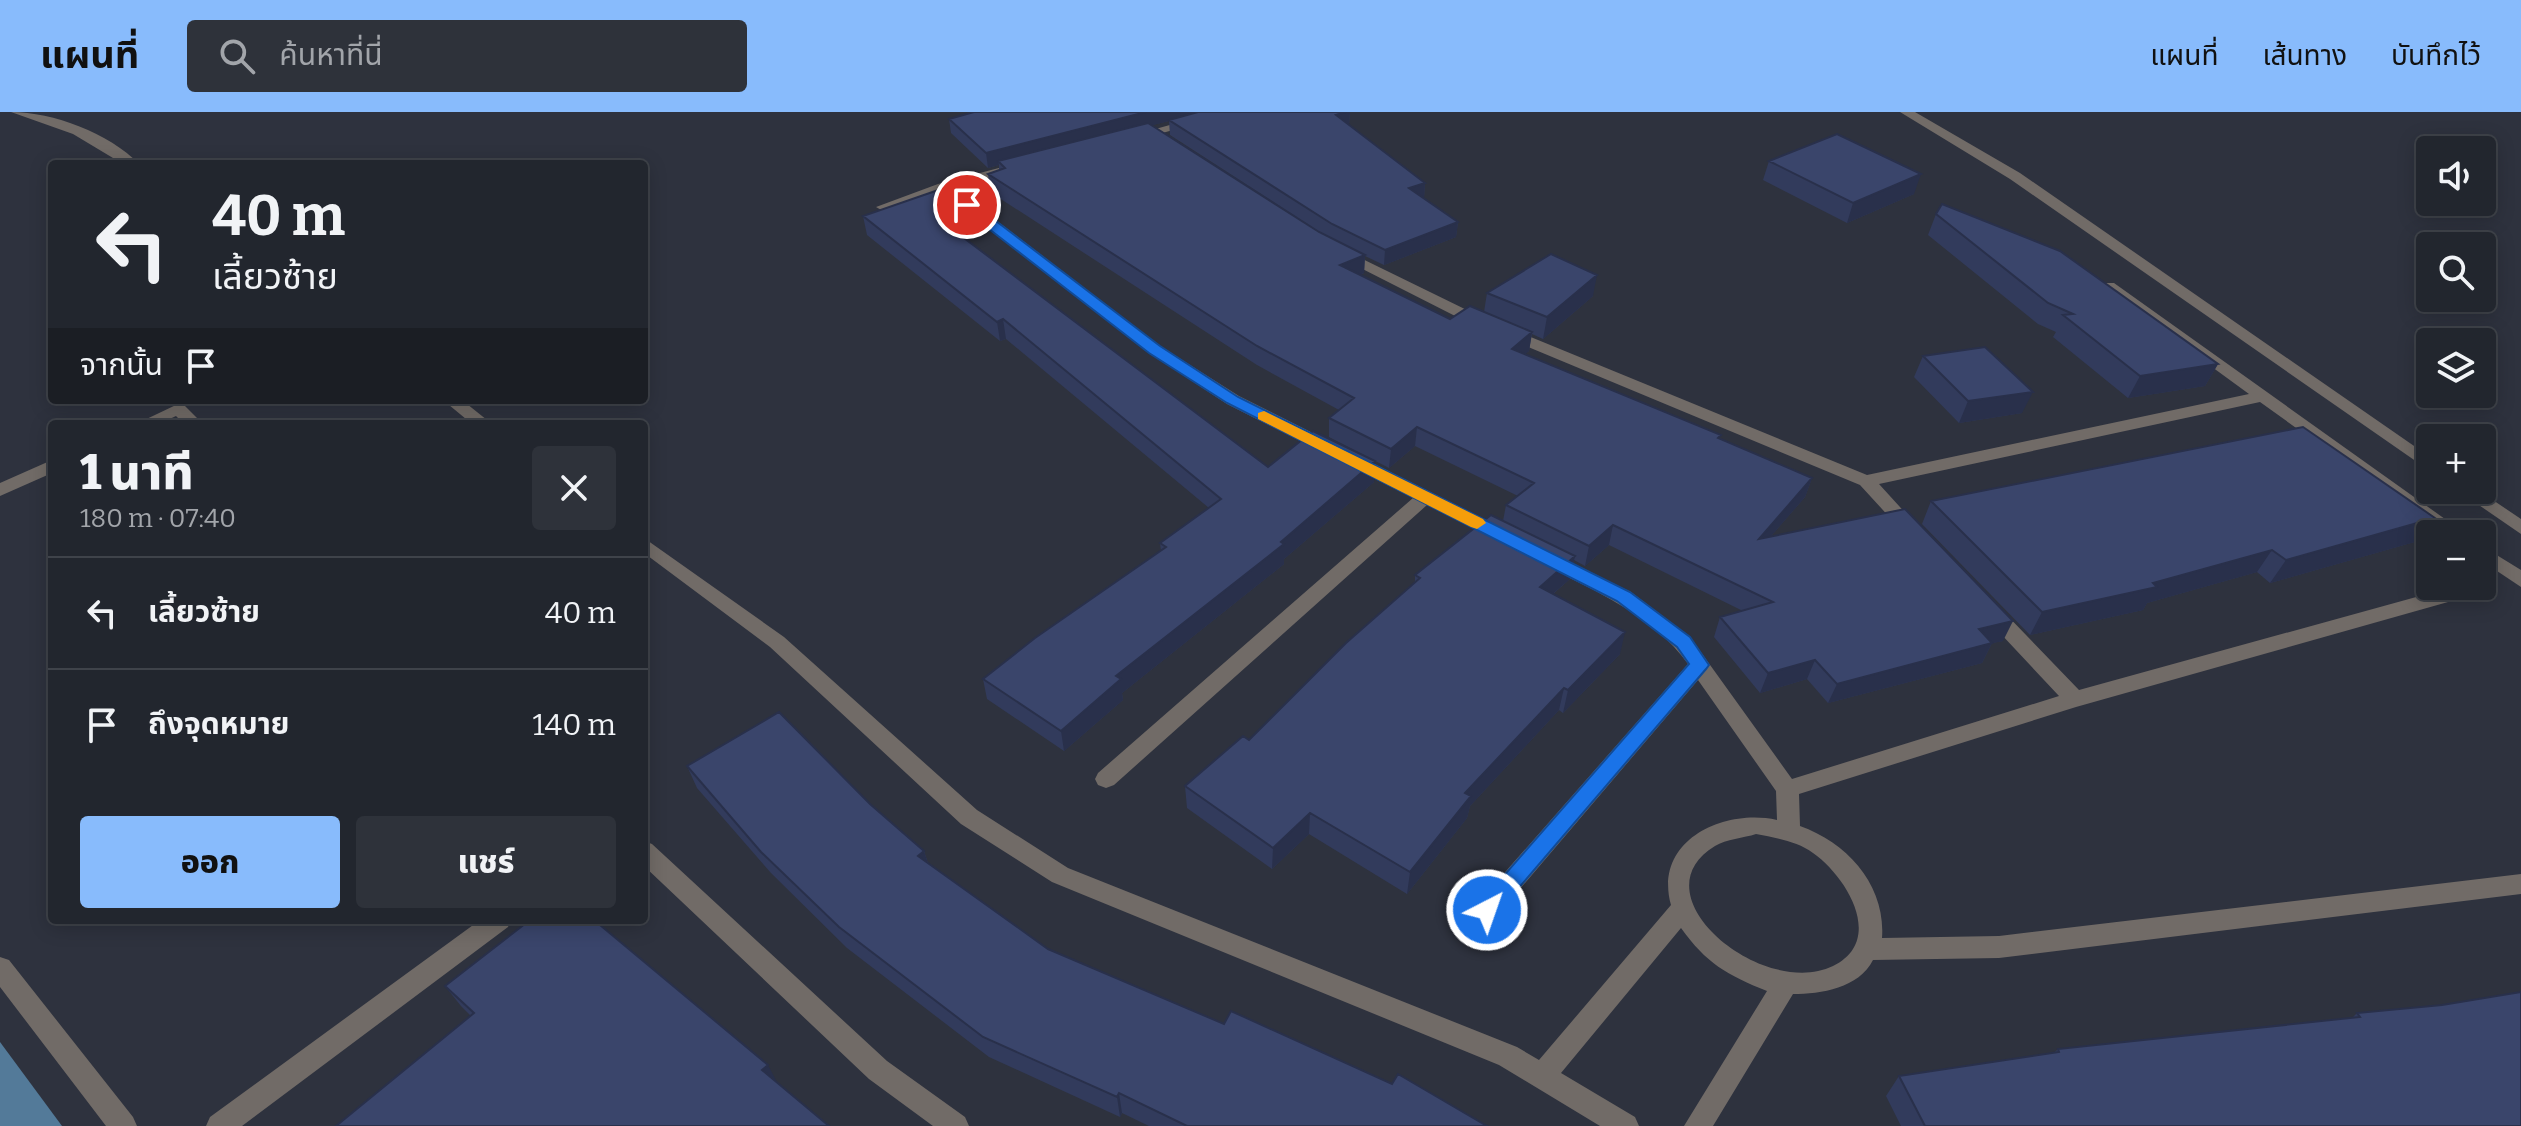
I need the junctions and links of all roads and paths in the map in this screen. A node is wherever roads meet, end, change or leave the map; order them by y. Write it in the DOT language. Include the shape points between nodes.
graph roads {
  1 [pos="17,112"];
  2 [pos="1231,112"];
  3 [pos="1906,112"];
  4 [pos="1151,132"];
  5 [pos="1122,140"];
  6 [pos="1178,150"];
  7 [pos="127,160"];
  8 [pos="1032,163"];
  9 [pos="943,187"];
  10 [pos="883,207"];
  11 [pos="1325,245"];
  12 [pos="2109,286"];
  13 [pos="2262,396"];
  14 [pos="456,404"];
  15 [pos="154,420"];
  16 [pos="190,420"];
  17 [pos="478,420"];
  18 [pos="2416,455"];
  19 [pos="48,468"];
  20 [pos="1866,481"];
  21 [pos="0,490"];
  22 [pos="1425,497"];
  23 [pos="2486,504"];
  24 [pos="2437,520"];
  25 [pos="2521,528"];
  26 [pos="1921,539"];
  27 [pos="648,547"];
  28 [pos="2496,562"];
  29 [pos="2518,578"];
  30 [pos="2496,583"];
  31 [pos="1976,596"];
  32 [pos="2431,600"];
  33 [pos="1699,665"];
  34 [pos="2075,699"];
  35 [pos="1106,779"];
  36 [pos="1787,789"];
  37 [pos="1789,831"];
  38 [pos="648,855"];
  39 [pos="2521,884"];
  40 [pos="1682,909"];
  41 [pos="1487,910"];
  42 [pos="494,924"];
  43 [pos="1867,949"];
  44 [pos="0,968"];
  45 [pos="1785,984"];
  46 [pos="1542,1076"];
  47 [pos="123,1126"];
  48 [pos="220,1126"];
  49 [pos="955,1126"];
  50 [pos="1625,1126"];
  51 [pos="1698,1126"];
  1 -- 7 [label="street" via="99,139"];
  2 -- 4 [label="street"];
  3 -- 18 [label="street" via="2015,176"];
  4 -- 5 [label="street"];
  4 -- 6 [label="street"];
  8 -- 9 [label="street"];
  9 -- 10 [label="street"];
  9 -- 22 [label="street" via="1154,349 1233,400"];
  11 -- 20 [label="street" via="1469,317"];
  12 -- 13 [label="street"];
  13 -- 20 [label="street"];
  13 -- 24 [label="street"];
  14 -- 17 [label="street"];
  15 -- 16 [label="street" via="178,409"];
  19 -- 21 [label="street"];
  20 -- 26 [label="street"];
  22 -- 33 [label="street" via="1624,597 1683,642"];
  22 -- 35 [label="street"];
  23 -- 25 [label="street"];
  27 -- 46 [label="street" via="777,642 969,817 1060,875 1508,1056"];
  28 -- 29 [label="street"];
  29 -- 30 [label="street"];
  31 -- 34 [label="street"];
  32 -- 34 [label="street"];
  33 -- 36 [label="street"];
  33 -- 41 [label="street"];
  34 -- 36 [label="street"];
  36 -- 37 [label="street"];
  37 -- 40 [label="street" via="1756,825 1701,838 1684,857 1676,882"];
  37 -- 43 [label="street" via="1820,845 1865,894 1872,922"];
  38 -- 49 [label="street" via="878,1070"];
  39 -- 43 [label="street" via="1999,947"];
  40 -- 45 [label="street" via="1697,936 1720,958 1751,976"];
  40 -- 46 [label="street"];
  42 -- 48 [label="street"];
  43 -- 45 [label="street" via="1856,966 1836,978"];
  44 -- 47 [label="street"];
  45 -- 51 [label="street"];
  46 -- 50 [label="street"];
}
